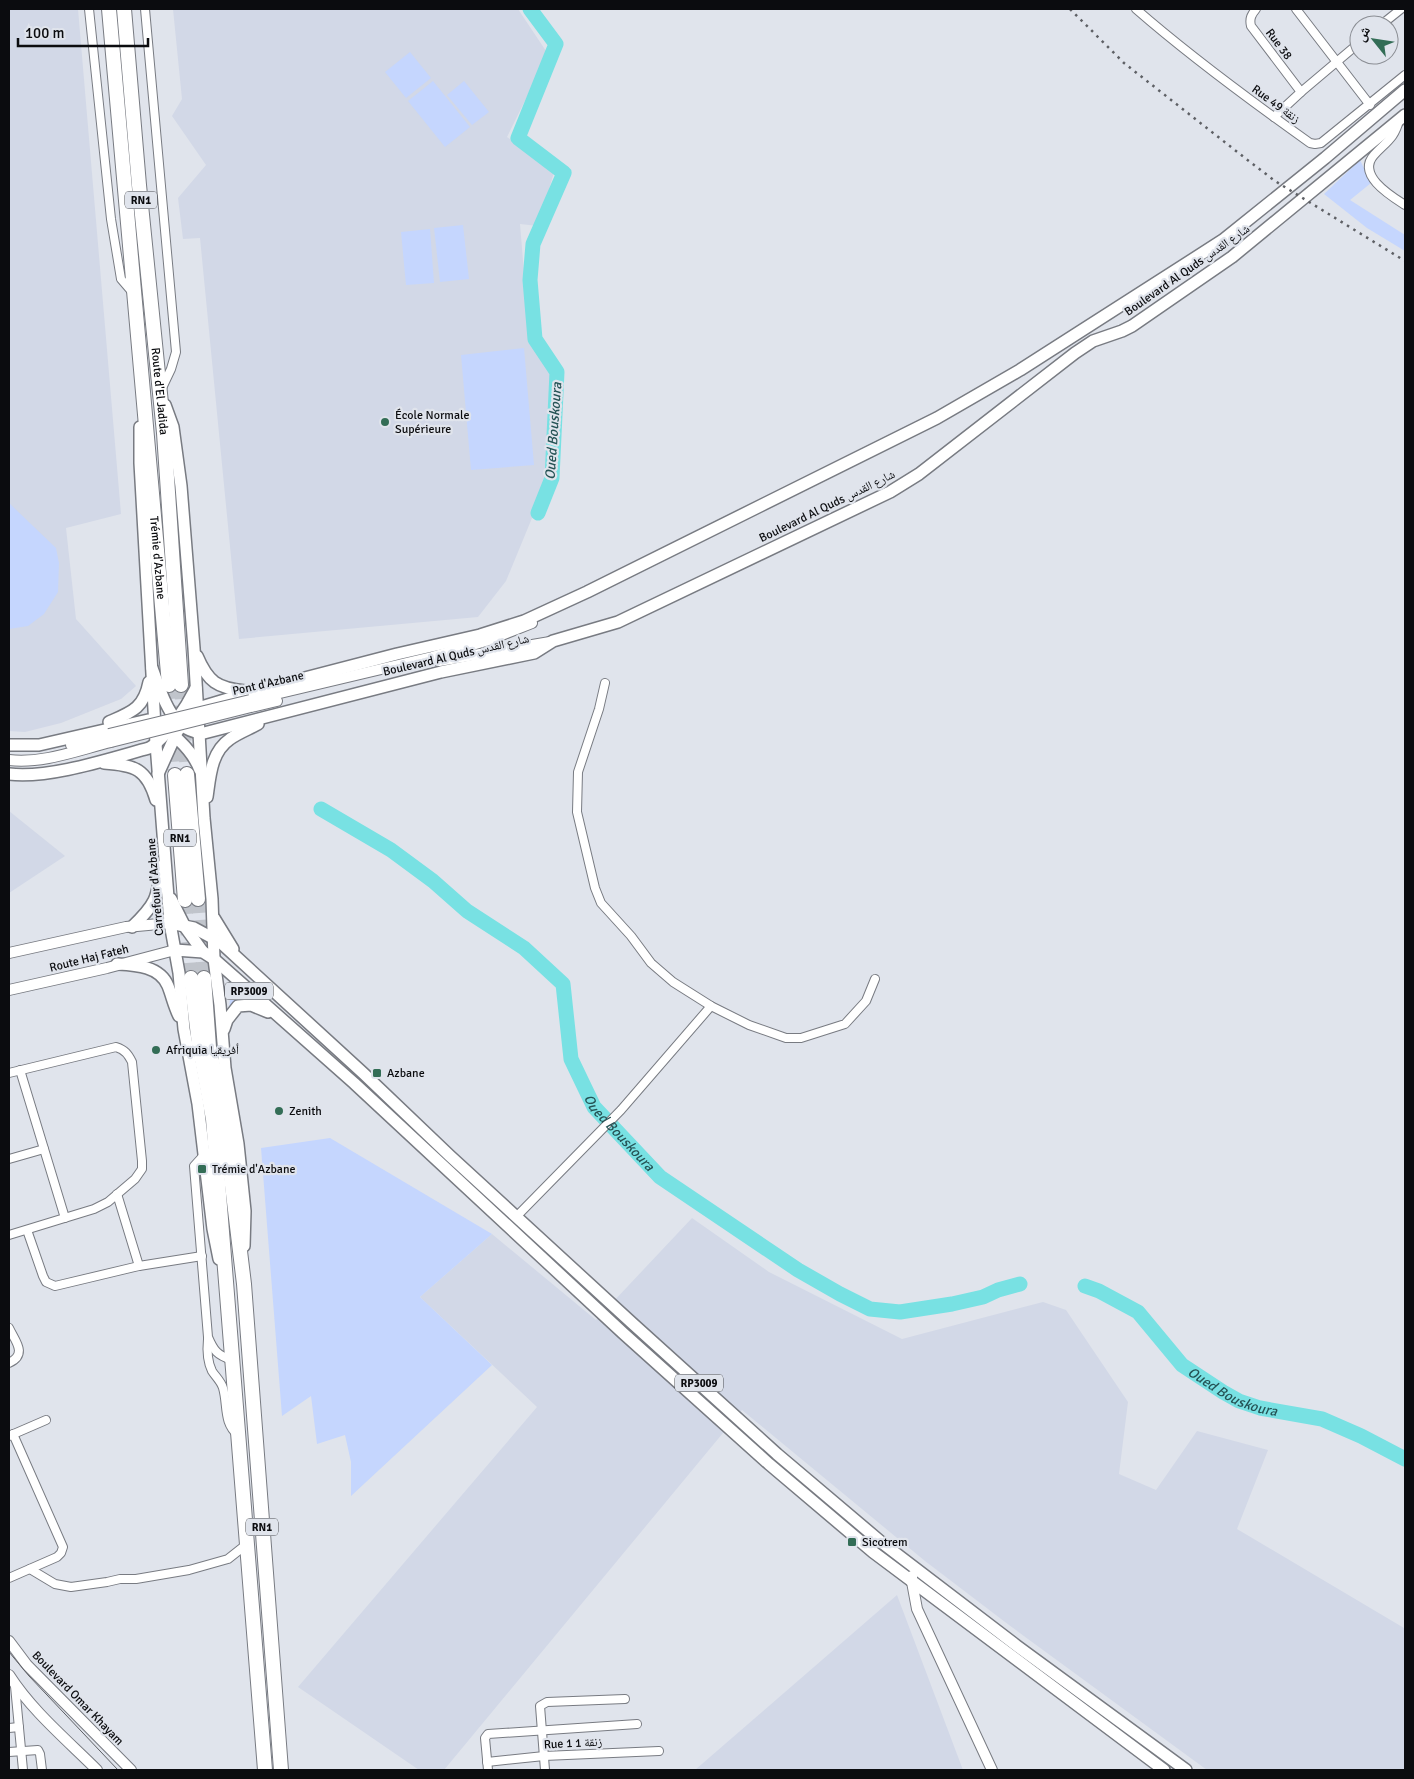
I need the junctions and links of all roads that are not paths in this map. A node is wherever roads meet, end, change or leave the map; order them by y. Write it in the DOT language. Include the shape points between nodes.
graph roads {
  1 [pos="89,9"];
  2 [pos="109,9"];
  3 [pos="124,9"];
  4 [pos="145,9"];
  5 [pos="1136,9"];
  6 [pos="1256,9"];
  7 [pos="1296,9"];
  8 [pos="1349,51"];
  9 [pos="1337,61"];
  10 [pos="1405,75"];
  11 [pos="1405,90"];
  12 [pos="1301,92"];
  13 [pos="1370,104"];
  14 [pos="1274,117"];
  15 [pos="1402,118"];
  16 [pos="1405,205"];
  17 [pos="133,293"];
  18 [pos="142,379"];
  19 [pos="160,392"];
  20 [pos="587,592"];
  21 [pos="553,641"];
  22 [pos="194,648"];
  23 [pos="433,660"];
  24 [pos="152,668"];
  25 [pos="605,683"];
  26 [pos="195,690"];
  27 [pos="163,698"];
  28 [pos="251,700"];
  29 [pos="198,708"];
  30 [pos="280,713"];
  31 [pos="179,721"];
  32 [pos="155,723"];
  33 [pos="200,733"];
  34 [pos="171,734"];
  35 [pos="75,736"];
  36 [pos="110,738"];
  37 [pos="156,744"];
  38 [pos="9,746"];
  39 [pos="9,754"];
  40 [pos="192,756"];
  41 [pos="9,760"];
  42 [pos="95,762"];
  43 [pos="9,774"];
  44 [pos="158,774"];
  45 [pos="188,774"];
  46 [pos="204,818"];
  47 [pos="163,825"];
  48 [pos="164,845"];
  49 [pos="168,892"];
  50 [pos="191,900"];
  51 [pos="212,913"];
  52 [pos="170,923"];
  53 [pos="185,926"];
  54 [pos="132,927"];
  55 [pos="195,934"];
  56 [pos="213,938"];
  57 [pos="175,950"];
  58 [pos="9,953"];
  59 [pos="210,954"];
  60 [pos="241,961"];
  61 [pos="117,964"];
  62 [pos="191,976"];
  63 [pos="874,979"];
  64 [pos="9,990"];
  65 [pos="711,1006"];
  66 [pos="284,1022"];
  67 [pos="184,1027"];
  68 [pos="223,1035"];
  69 [pos="20,1070"];
  70 [pos="9,1073"];
  71 [pos="44,1149"];
  72 [pos="204,1155"];
  73 [pos="9,1159"];
  74 [pos="117,1194"];
  75 [pos="516,1217"];
  76 [pos="65,1218"];
  77 [pos="27,1230"];
  78 [pos="9,1235"];
  79 [pos="202,1256"];
  80 [pos="139,1266"];
  81 [pos="244,1284"];
  82 [pos="226,1287"];
  83 [pos="9,1328"];
  84 [pos="208,1337"];
  85 [pos="232,1360"];
  86 [pos="9,1363"];
  87 [pos="46,1420"];
  88 [pos="11,1435"];
  89 [pos="238,1435"];
  90 [pos="247,1544"];
  91 [pos="913,1566"];
  92 [pos="30,1569"];
  93 [pos="9,1578"];
  94 [pos="912,1582"];
  95 [pos="9,1641"];
  96 [pos="9,1676"];
  97 [pos="16,1686"];
  98 [pos="625,1699"];
  99 [pos="13,1700"];
  100 [pos="637,1724"];
  101 [pos="19,1727"];
  102 [pos="9,1728"];
  103 [pos="542,1731"];
  104 [pos="21,1751"];
  105 [pos="659,1751"];
  106 [pos="9,1752"];
  107 [pos="544,1756"];
  108 [pos="487,1762"];
  109 [pos="23,1770"];
  110 [pos="42,1770"];
  111 [pos="97,1770"];
  112 [pos="131,1770"];
  113 [pos="265,1770"];
  114 [pos="280,1770"];
  115 [pos="488,1770"];
  116 [pos="545,1770"];
  117 [pos="992,1770"];
  118 [pos="1164,1770"];
  119 [pos="1186,1770"];
  1 -- 17 [label="street" via="111,219 121,279"];
  2 -- 17 [label="highway, Route d'El Jadida / RN1"];
  3 -- 19 [label="highway, Route d'El Jadida / RN1"];
  4 -- 19 [label="street" via="176,352"];
  5 -- 14 [label="street, Rue 49 زنقة"];
  6 -- 12 [label="street, Rue 38" via="1251,26"];
  7 -- 9 [label="street"];
  8 -- 9 [label="street"];
  9 -- 12 [label="street"];
  9 -- 13 [label="street"];
  10 -- 13 [label="street, Rue 49 زنقة"];
  11 -- 20 [label="main road, Boulevard Al Quds شارع القدس" via="1223,240 1020,370 937,418"];
  12 -- 14 [label="street"];
  13 -- 14 [label="street, Rue 49 زنقة" via="1322,143 1316,144"];
  15 -- 16 [label="street" via="1392,138 1372,156 1370,173 1384,191"];
  15 -- 21 [label="main road, Boulevard Al Quds شارع القدس" via="1232,258 1132,326 1093,341 1075,353 919,474 890,492 618,622"];
  17 -- 18 [label="highway, Route d'El Jadida / RN1"];
  18 -- 19 [label="highway, Trémie d'Azbane / RN1" via="175,685"];
  18 -- 24 [label="main road, Route d'El Jadida" via="140,463"];
  19 -- 22 [label="main road, Route d'El Jadida" via="173,427 181,486"];
  20 -- 23 [label="main road" via="522,627"];
  20 -- 28 [label="main road, Boulevard Al Quds شارع القدس" via="524,621 397,654"];
  21 -- 23 [label="main road"];
  21 -- 30 [label="main road, Boulevard Al Quds شارع القدس" via="534,653 478,663"];
  22 -- 26 [label="main road, Route d'El Jadida"];
  22 -- 28 [label="main road" via="204,672 213,681"];
  23 -- 28 [label="main road, Pont d'Azbane"];
  24 -- 27 [label="main road"];
  24 -- 32 [label="main road, Route d'El Jadida"];
  24 -- 35 [label="main road" via="147,693 132,712"];
  25 -- 65 [label="street" via="578,772 576,794 579,826 595,888 601,903 651,963 673,982"];
  26 -- 27 [label="main road" via="180,703 170,703"];
  26 -- 29 [label="main road, Route d'El Jadida"];
  26 -- 31 [label="main road"];
  27 -- 31 [label="main road"];
  28 -- 29 [label="main road, Boulevard Al Quds شارع القدس"];
  28 -- 36 [label="main road, Pont d'Azbane, bridge"];
  29 -- 31 [label="main road"];
  29 -- 33 [label="main road, Route d'El Jadida"];
  30 -- 33 [label="main road, Boulevard Al Quds شارع القدس"];
  30 -- 46 [label="main road" via="230,739 220,749 211,771"];
  31 -- 33 [label="main road"];
  31 -- 34 [label="main road"];
  32 -- 34 [label="main road"];
  32 -- 35 [label="main road" via="144,719"];
  32 -- 37 [label="main road, Route d'El Jadida"];
  33 -- 45 [label="main road, Route d'El Jadida"];
  34 -- 37 [label="main road"];
  34 -- 40 [label="main road"];
  34 -- 44 [label="main road"];
  35 -- 38 [label="main road" via="39,745"];
  36 -- 39 [label="main road" via="46,752"];
  36 -- 41 [label="main road" via="48,758"];
  37 -- 42 [label="main road"];
  37 -- 44 [label="main road, Route d'El Jadida"];
  40 -- 44 [label="main road" via="183,752 173,754"];
  40 -- 45 [label="main road"];
  42 -- 43 [label="main road" via="53,772"];
  42 -- 47 [label="main road" via="131,766 142,772 153,791"];
  44 -- 47 [label="main road, Carrefour d'Azbane"];
  45 -- 46 [label="main road"];
  45 -- 50 [label="highway, RN1"];
  46 -- 51 [label="main road"];
  47 -- 48 [label="main road, Carrefour d'Azbane"];
  48 -- 49 [label="main road, Carrefour d'Azbane"];
  48 -- 54 [label="main road" via="157,898"];
  49 -- 52 [label="main road, Carrefour d'Azbane"];
  49 -- 53 [label="main road"];
  51 -- 55 [label="main road"];
  51 -- 56 [label="main road"];
  51 -- 60 [label="main road"];
  52 -- 53 [label="main road"];
  52 -- 54 [label="main road, Route Haj Fateh"];
  52 -- 57 [label="main road, Carrefour d'Azbane"];
  53 -- 55 [label="main road"];
  54 -- 58 [label="main road, Route Haj Fateh"];
  55 -- 56 [label="main road"];
  55 -- 57 [label="main road"];
  55 -- 59 [label="main road"];
  56 -- 59 [label="main road"];
  56 -- 60 [label="main road, RP3009"];
  57 -- 59 [label="main road, Carrefour d'Azbane"];
  57 -- 61 [label="main road, Route Haj Fateh"];
  57 -- 62 [label="main road"];
  59 -- 60 [label="main road, Carrefour d'Azbane" via="222,952"];
  59 -- 62 [label="main road" via="188,959"];
  59 -- 66 [label="main road, RP3009"];
  59 -- 68 [label="main road"];
  60 -- 75 [label="main road, RP3009"];
  61 -- 64 [label="main road, Route Haj Fateh"];
  61 -- 67 [label="main road" via="142,966 162,976"];
  62 -- 67 [label="main road"];
  62 -- 81 [label="highway, RN1" via="223,1111"];
  62 -- 82 [label="highway, RN1" via="213,1119"];
  63 -- 65 [label="street" via="866,1001 845,1024 801,1038 774,1034"];
  65 -- 75 [label="street" via="621,1110"];
  66 -- 68 [label="main road" via="259,1007 244,1004 232,1012"];
  66 -- 94 [label="main road, RP3009" via="769,1464"];
  67 -- 72 [label="main road"];
  68 -- 81 [label="main road" via="245,1211"];
  69 -- 70 [label="street"];
  69 -- 71 [label="street"];
  69 -- 74 [label="street" via="116,1047 127,1053 132,1062 142,1169"];
  71 -- 73 [label="street"];
  71 -- 76 [label="street"];
  72 -- 79 [label="street" via="194,1166"];
  72 -- 82 [label="main road" via="213,1229"];
  74 -- 76 [label="street" via="94,1209"];
  74 -- 80 [label="street"];
  75 -- 91 [label="main road, RP3009" via="778,1454"];
  76 -- 77 [label="street"];
  77 -- 78 [label="street"];
  77 -- 80 [label="street" via="43,1276 52,1285"];
  79 -- 80 [label="street"];
  79 -- 84 [label="street"];
  81 -- 114 [label="highway, RN1"];
  82 -- 85 [label="highway, RN1"];
  83 -- 86 [label="street" via="20,1350 15,1360"];
  84 -- 85 [label="street" via="213,1350"];
  84 -- 89 [label="street" via="207,1351 212,1371 223,1387 230,1429"];
  85 -- 89 [label="highway, RN1"];
  87 -- 88 [label="street"];
  88 -- 92 [label="street" via="62,1547 58,1557"];
  89 -- 90 [label="highway, RN1"];
  90 -- 92 [label="street" via="228,1558 189,1570 136,1579 71,1586 55,1584"];
  90 -- 113 [label="highway, RN1"];
  91 -- 94 [label="main road"];
  91 -- 119 [label="main road, RP3009"];
  92 -- 93 [label="street"];
  94 -- 117 [label="main road" via="917,1609"];
  94 -- 118 [label="main road, RP3009"];
  95 -- 112 [label="main road, Boulevard Omar Khayam" via="28,1665"];
  96 -- 97 [label="main road"];
  97 -- 99 [label="street"];
  97 -- 111 [label="main road"];
  98 -- 103 [label="street" via="547,1702 540,1706"];
  99 -- 101 [label="street"];
  100 -- 103 [label="street"];
  101 -- 102 [label="street"];
  101 -- 104 [label="street"];
  103 -- 107 [label="street"];
  103 -- 108 [label="street" via="488,1734 485,1738"];
  104 -- 106 [label="street"];
  104 -- 109 [label="street"];
  104 -- 110 [label="street" via="39,1751"];
  105 -- 107 [label="street, Rue 1 زنقة 1"];
  107 -- 108 [label="street, Rue 1 زنقة 1"];
  107 -- 116 [label="street"];
  108 -- 115 [label="street"];
}
